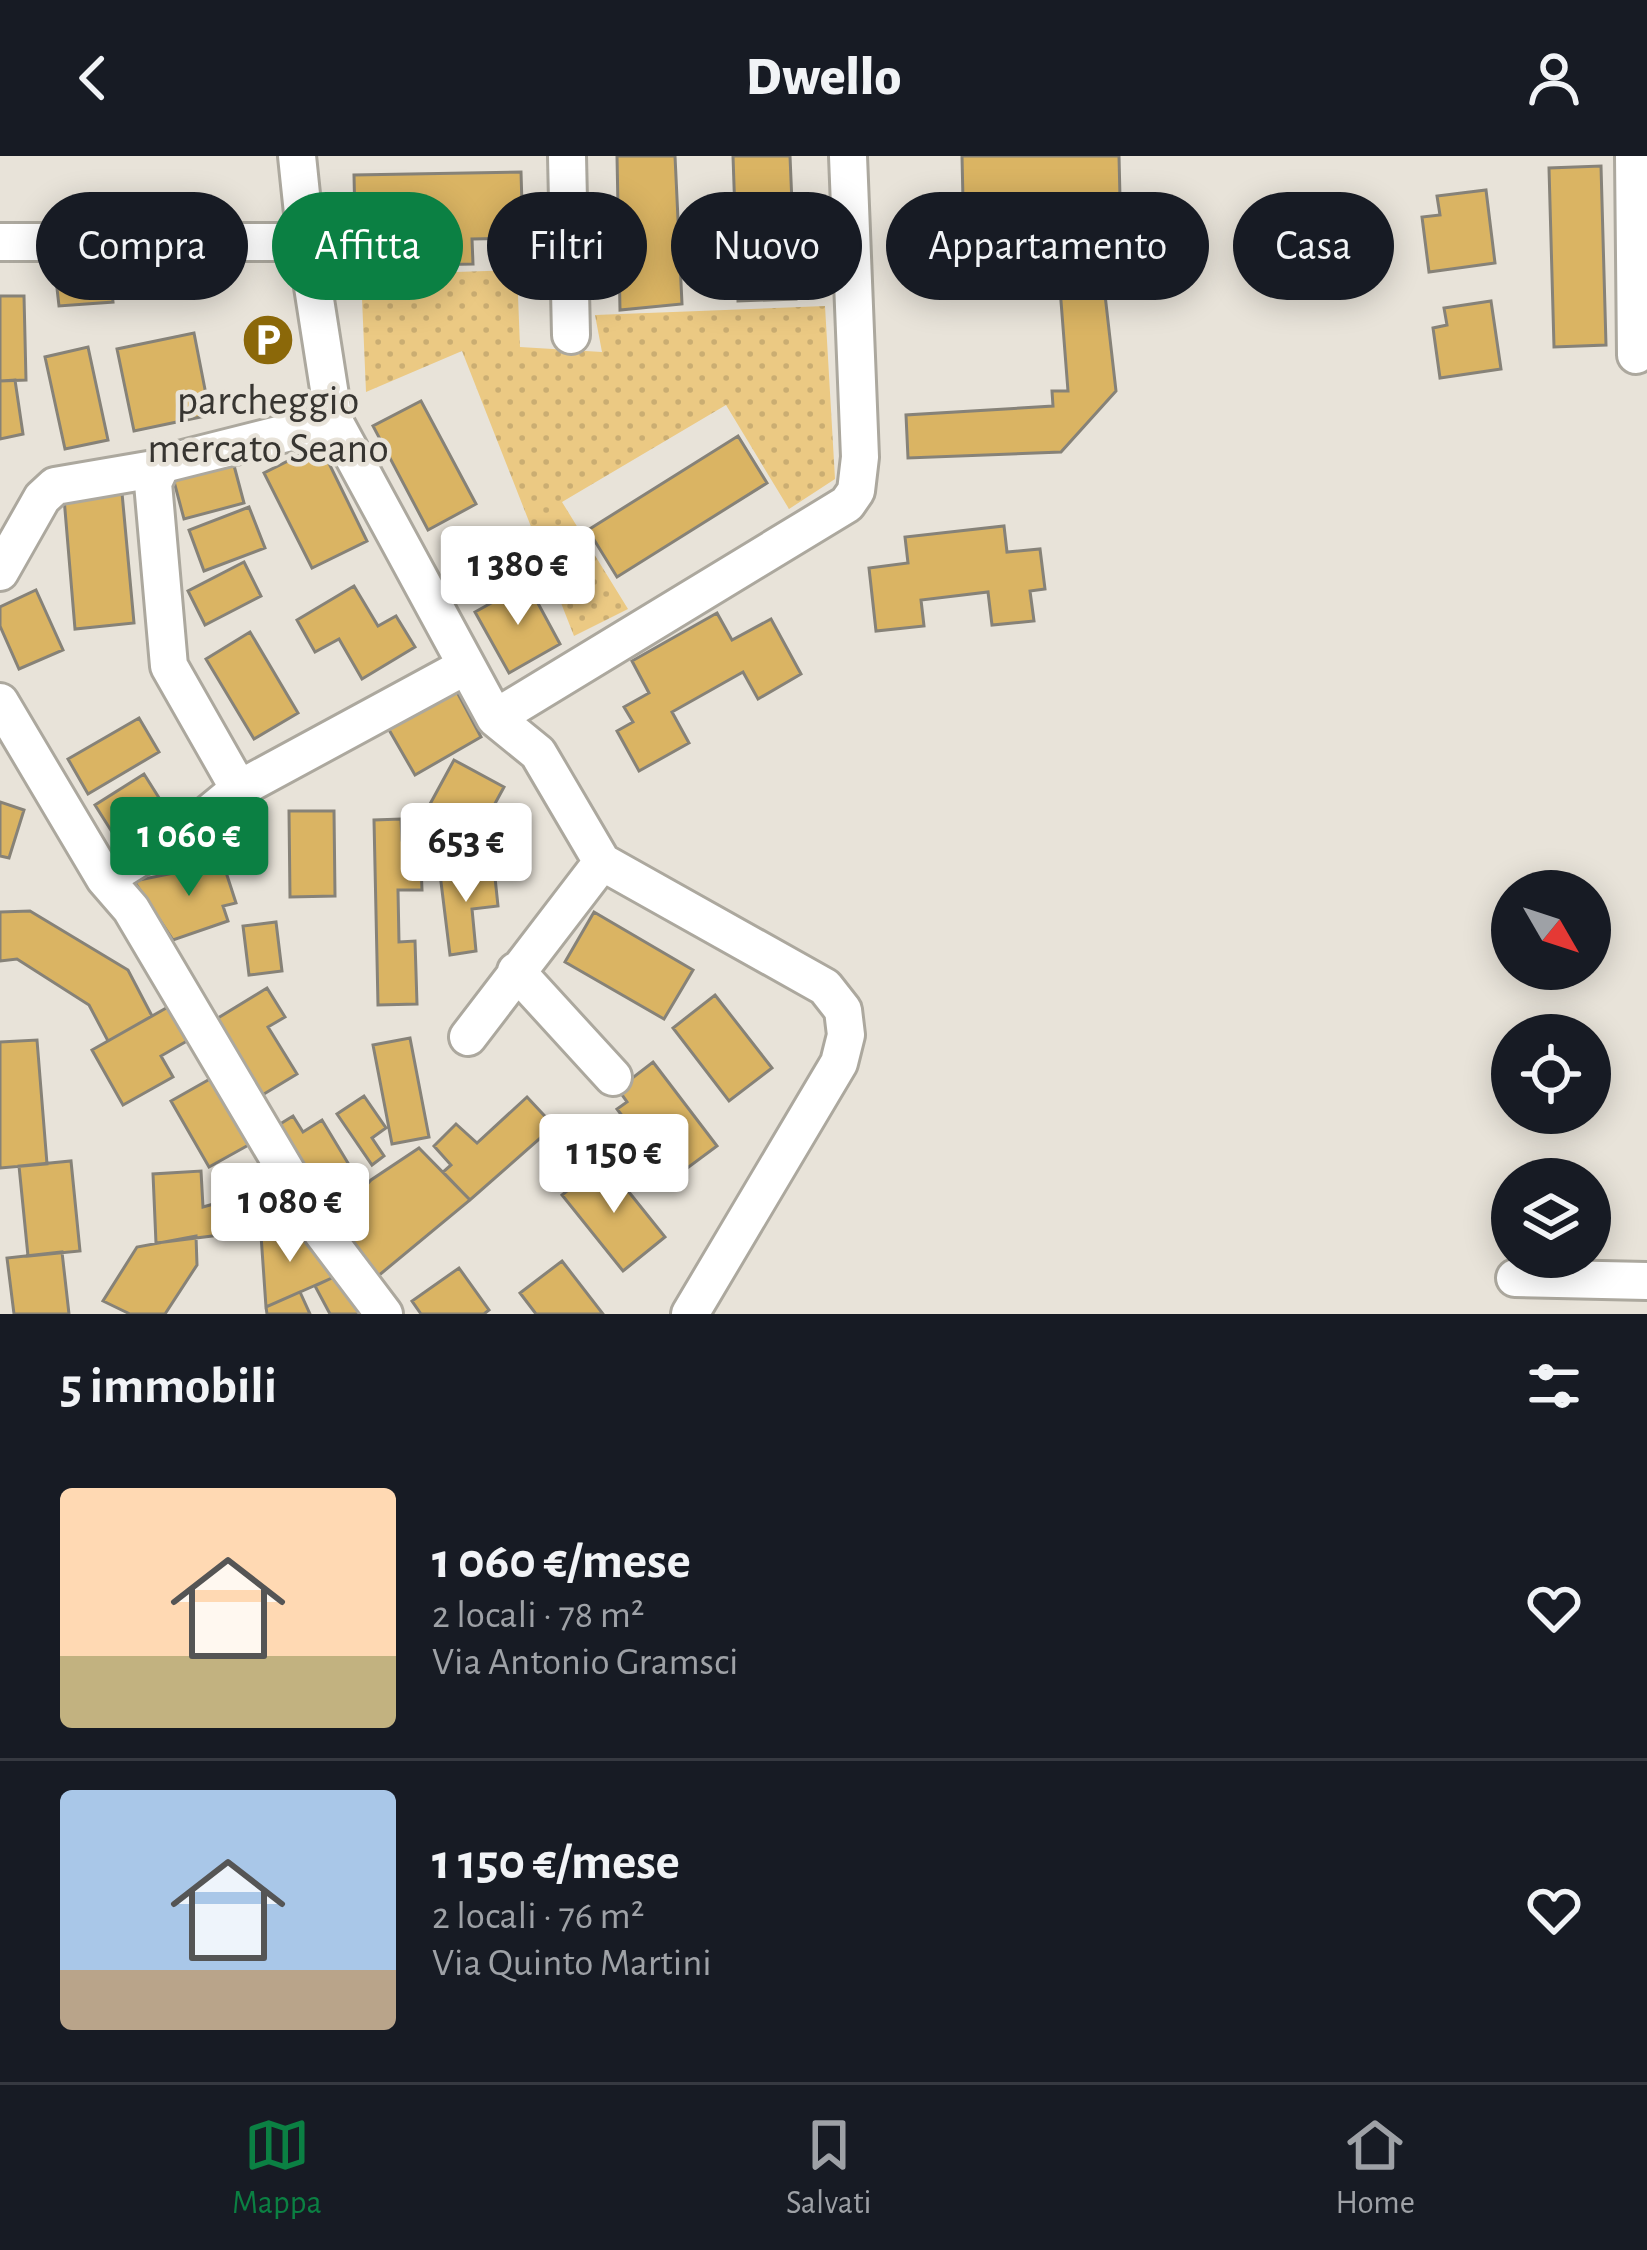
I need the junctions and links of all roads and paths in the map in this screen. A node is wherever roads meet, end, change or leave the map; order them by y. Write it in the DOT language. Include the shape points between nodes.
graph roads {
  1 [pos="298,156"];
  2 [pos="567,156"];
  3 [pos="848,156"];
  4 [pos="1634,156"];
  5 [pos="301,192"];
  6 [pos="0,242"];
  7 [pos="272,242"];
  8 [pos="315,300"];
  9 [pos="571,335"];
  10 [pos="1636,356"];
  11 [pos="334,421"];
  12 [pos="156,475"];
  13 [pos="0,572"];
  14 [pos="466,666"];
  15 [pos="0,702"];
  16 [pos="495,718"];
  17 [pos="239,789"];
  18 [pos="602,862"];
  19 [pos="105,879"];
  20 [pos="516,971"];
  21 [pos="468,1037"];
  22 [pos="613,1077"];
  23 [pos="1515,1278"];
  24 [pos="1647,1281"];
  25 [pos="1605,1297"];
  26 [pos="384,1314"];
  27 [pos="690,1314"];
  1 -- 5 [label="street"];
  2 -- 9 [label="street"];
  3 -- 16 [label="street" via="856,491 847,505"];
  4 -- 10 [label="street"];
  6 -- 7 [label="street"];
  8 -- 11 [label="street"];
  11 -- 12 [label="street"];
  11 -- 14 [label="street"];
  12 -- 13 [label="street" via="55,486"];
  12 -- 17 [label="street" via="169,666"];
  14 -- 16 [label="street"];
  14 -- 17 [label="street"];
  15 -- 19 [label="street"];
  16 -- 18 [label="street" via="538,753"];
  17 -- 19 [label="street"];
  18 -- 20 [label="street"];
  18 -- 27 [label="street" via="825,987 843,1010 846,1035 826,1089"];
  19 -- 26 [label="street" via="322,1232"];
  20 -- 21 [label="street"];
  20 -- 22 [label="street"];
  23 -- 25 [label="street"];
  24 -- 25 [label="street"];
}
